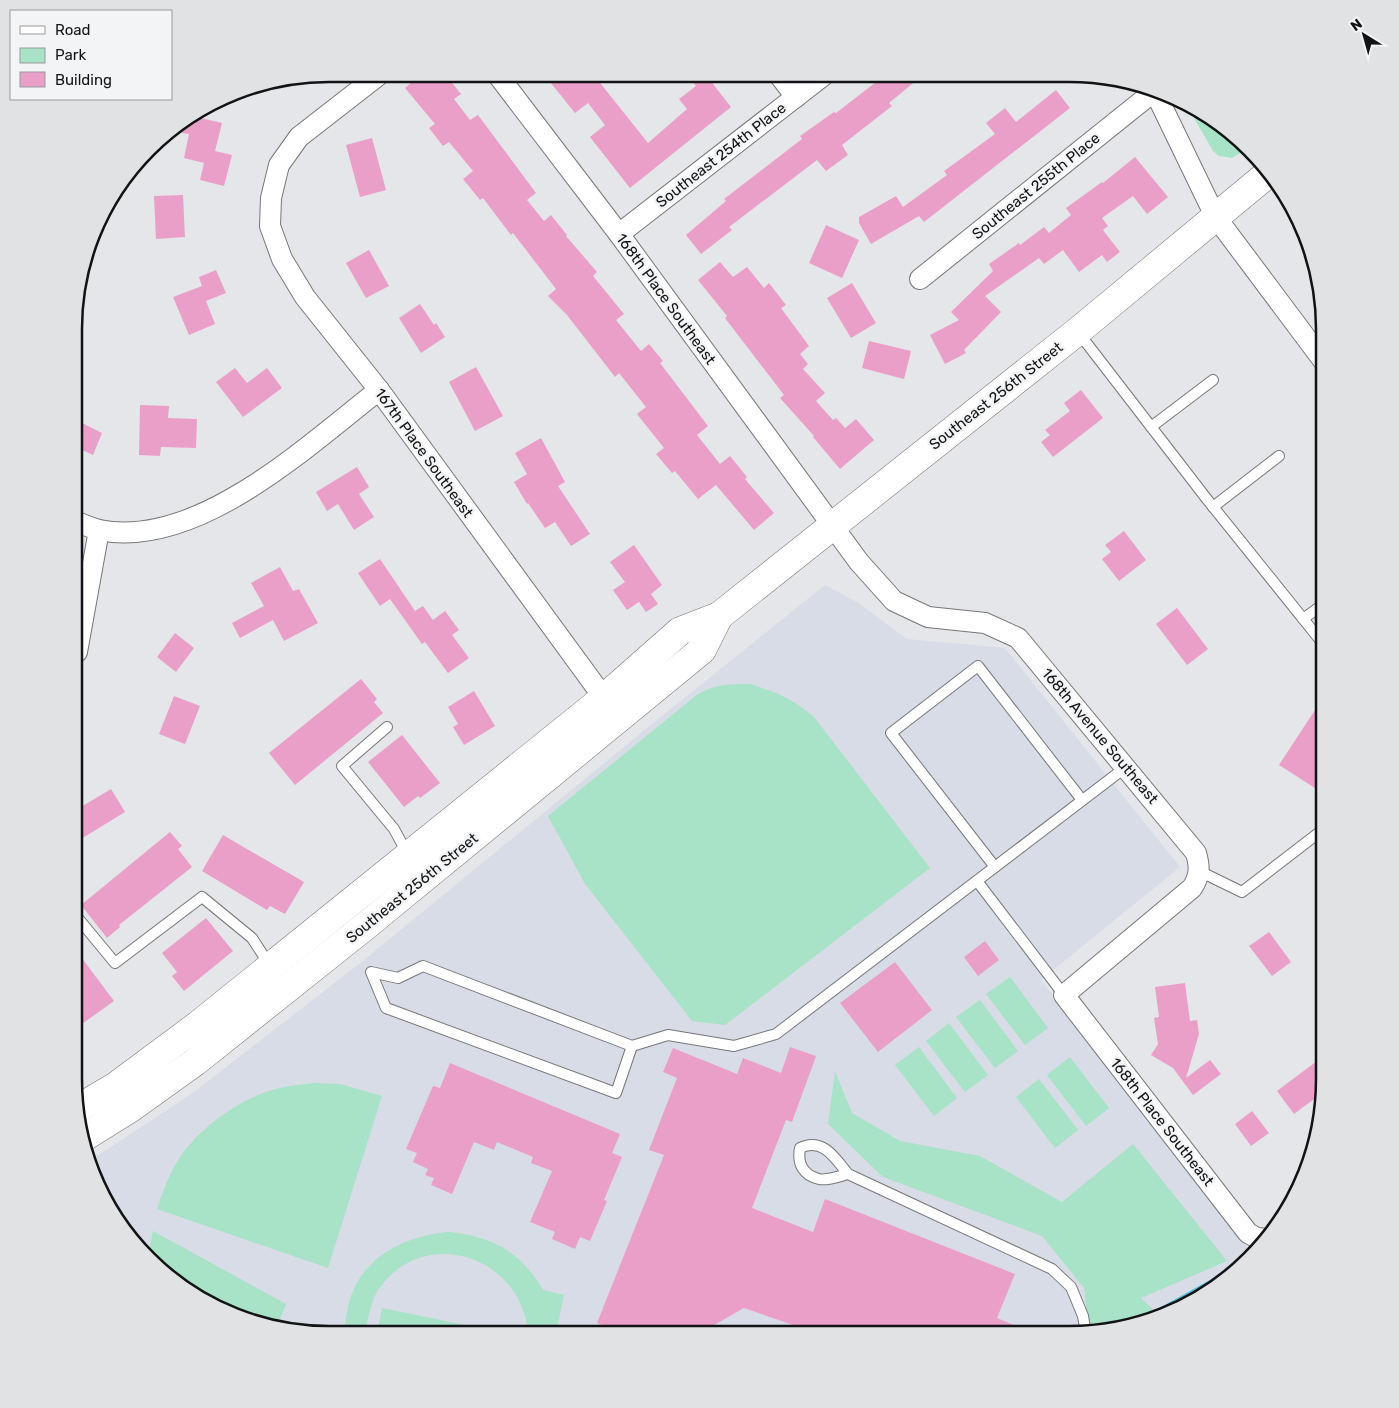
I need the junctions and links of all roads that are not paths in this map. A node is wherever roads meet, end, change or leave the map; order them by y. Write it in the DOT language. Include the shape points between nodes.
graph roads {
  1 [pos="368,83"];
  2 [pos="504,83"];
  3 [pos="785,83"];
  4 [pos="814,83"];
  5 [pos="1148,96"];
  6 [pos="796,97"];
  7 [pos="1158,99"];
  8 [pos="1264,177"];
  9 [pos="1215,216"];
  10 [pos="619,234"];
  11 [pos="920,279"];
  12 [pos="1078,331"];
  13 [pos="1316,351"];
  14 [pos="1212,380"];
  15 [pos="379,390"];
  16 [pos="1151,427"];
  17 [pos="1279,456"];
  18 [pos="1213,507"];
  19 [pos="83,524"];
  20 [pos="832,527"];
  21 [pos="98,530"];
  22 [pos="1316,610"];
  23 [pos="719,616"];
  24 [pos="83,617"];
  25 [pos="1303,619"];
  26 [pos="1316,635"];
  27 [pos="604,698"];
  28 [pos="388,728"];
  29 [pos="1126,767"];
  30 [pos="1082,800"];
  31 [pos="1316,835"];
  32 [pos="995,867"];
  33 [pos="1199,871"];
  34 [pos="406,875"];
  35 [pos="977,881"];
  36 [pos="83,924"];
  37 [pos="270,967"];
  38 [pos="1064,995"];
  39 [pos="265,1006"];
  40 [pos="632,1046"];
  41 [pos="84,1105"];
  42 [pos="89,1134"];
  43 [pos="848,1174"];
  44 [pos="1257,1238"];
  45 [pos="1085,1325"];
  1 -- 15 [label="street, 167th Place Southeast" via="299,137 279,165 270,198 270,226 282,259 305,297"];
  2 -- 10 [label="street, 168th Place Southeast"];
  3 -- 6 [label="street"];
  4 -- 6 [label="street, Southeast 254th Place"];
  5 -- 11 [label="street, Southeast 255th Place"];
  6 -- 10 [label="street, Southeast 254th Place"];
  7 -- 9 [label="street"];
  8 -- 9 [label="main road, Southeast 256th Street"];
  9 -- 12 [label="main road, Southeast 256th Street"];
  9 -- 13 [label="street"];
  10 -- 20 [label="street, 168th Place Southeast"];
  12 -- 16 [label="lane"];
  12 -- 20 [label="main road, Southeast 256th Street"];
  14 -- 16 [label="lane"];
  15 -- 21 [label="street" via="258,484 226,502 197,516 151,530"];
  15 -- 27 [label="street, 167th Place Southeast"];
  16 -- 18 [label="lane"];
  17 -- 18 [label="lane"];
  18 -- 25 [label="lane"];
  19 -- 21 [label="street"];
  20 -- 23 [label="main road, Southeast 256th Street"];
  20 -- 29 [label="street, 168th Avenue Southeast" via="894,601 928,617 985,622 1018,638"];
  21 -- 24 [label="street"];
  22 -- 25 [label="lane"];
  23 -- 27 [label="main road, Southeast 256th Street" via="680,631"];
  23 -- 34 [label="main road, Southeast 256th Street" via="702,650"];
  25 -- 26 [label="lane"];
  27 -- 34 [label="main road, Southeast 256th Street"];
  28 -- 34 [label="lane" via="342,766 394,829"];
  29 -- 30 [label="lane"];
  29 -- 33 [label="street, 168th Avenue Southeast" via="1196,853"];
  30 -- 32 [label="lane"];
  30 -- 32 [label="lane" via="978,666 892,733"];
  31 -- 33 [label="lane" via="1242,892"];
  32 -- 35 [label="lane"];
  33 -- 38 [label="street" via="1198,880 1192,888"];
  34 -- 37 [label="main road, Southeast 256th Street"];
  34 -- 39 [label="main road, Southeast 256th Street"];
  35 -- 38 [label="lane"];
  35 -- 40 [label="lane" via="776,1034 734,1046 668,1035"];
  36 -- 37 [label="lane" via="115,963 202,897 252,938"];
  37 -- 39 [label="main road" via="272,980"];
  37 -- 41 [label="main road, Southeast 256th Street" via="116,1086"];
  38 -- 44 [label="street, 168th Place Southeast" via="1248,1232"];
  39 -- 42 [label="main road, Southeast 256th Street" via="195,1062"];
  40 -- 40 [label="lane" via="423,966 398,978 371,972 386,1008 616,1093"];
  43 -- 43 [label="lane" via="820,1145 809,1144 800,1148 798,1159 801,1168 820,1180"];
  43 -- 45 [label="lane" via="1052,1269 1071,1287"];
}
